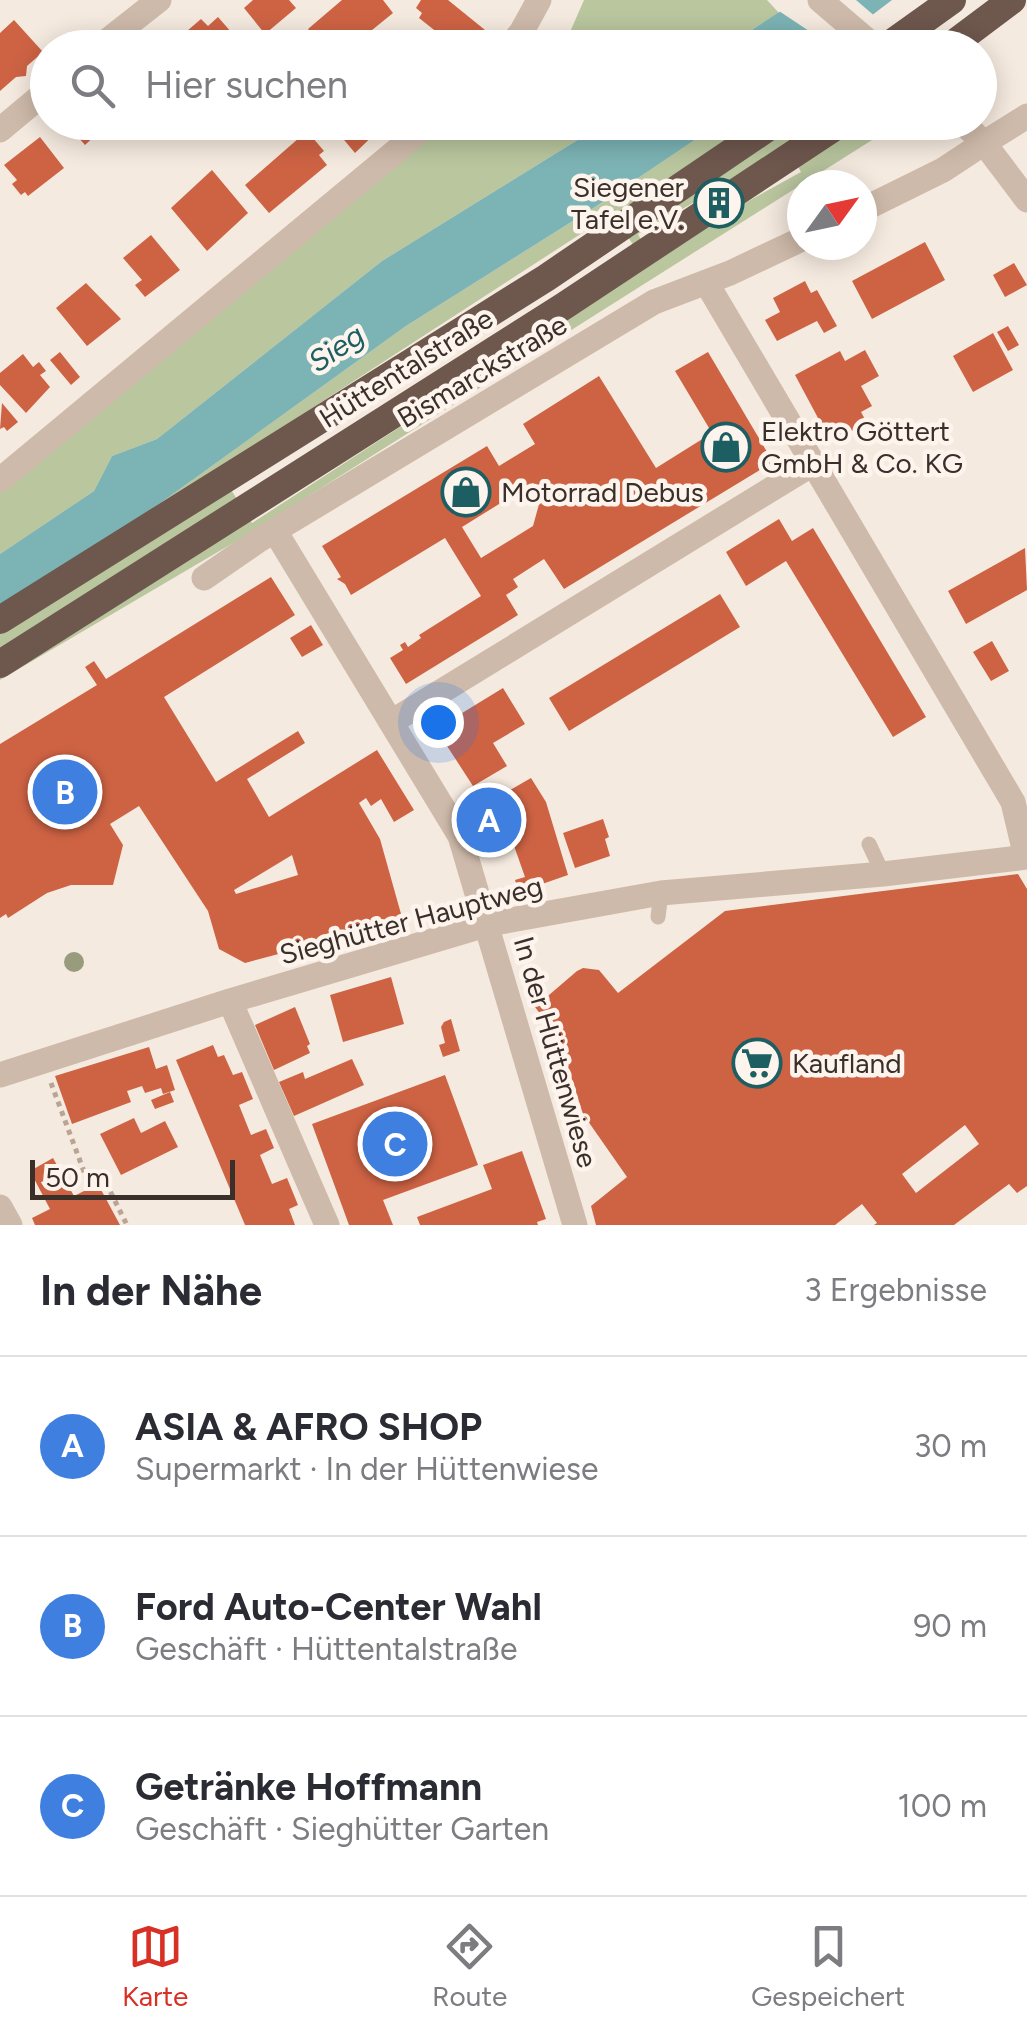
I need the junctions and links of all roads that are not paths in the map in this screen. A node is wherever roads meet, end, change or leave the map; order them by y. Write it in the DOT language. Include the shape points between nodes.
graph roads {
  1 [pos="159,0"];
  2 [pos="538,0"];
  3 [pos="820,0"];
  4 [pos="952,0"];
  5 [pos="1012,0"];
  6 [pos="121,30"];
  7 [pos="523,30"];
  8 [pos="855,30"];
  9 [pos="910,30"];
  10 [pos="972,30"];
  11 [pos="30,105"];
  12 [pos="1027,116"];
  13 [pos="0,130"];
  14 [pos="997,135"];
  15 [pos="409,140"];
  16 [pos="749,140"];
  17 [pos="815,140"];
  18 [pos="981,140"];
  19 [pos="989,140"];
  20 [pos="984,143"];
  21 [pos="1027,200"];
  22 [pos="877,203"];
  23 [pos="787,246"];
  24 [pos="706,282"];
  25 [pos="814,464"];
  26 [pos="0,480"];
  27 [pos="275,531"];
  28 [pos="204,578"];
  29 [pos="0,620"];
  30 [pos="0,664"];
  31 [pos="393,721"];
  32 [pos="869,844"];
  33 [pos="1027,857"];
  34 [pos="883,874"];
  35 [pos="489,924"];
  36 [pos="230,1000"];
  37 [pos="0,1075"];
  38 [pos="0,1207"];
  39 [pos="10,1225"];
  40 [pos="328,1225"];
  41 [pos="576,1225"];
  1 -- 6 [label="street"];
  2 -- 7 [label="street"];
  3 -- 8 [label="street"];
  4 -- 9 [label="highway"];
  5 -- 10 [label="highway"];
  11 -- 13 [label="street"];
  12 -- 14 [label="street"];
  15 -- 26 [label="street"];
  16 -- 29 [label="highway, Hüttentalstraße" via="546,278"];
  17 -- 30 [label="highway, Hüttentalstraße"];
  18 -- 20 [label="street"];
  19 -- 20 [label="street"];
  20 -- 21 [label="street"];
  20 -- 22 [label="street"];
  23 -- 24 [label="street, Bismarckstraße"];
  24 -- 25 [label="street"];
  24 -- 27 [label="street, Bismarckstraße" via="654,302"];
  25 -- 31 [label="street"];
  25 -- 33 [label="street" via="1013,802"];
  27 -- 28 [label="street, Bismarckstraße"];
  27 -- 31 [label="street, In der Hüttenwiese"];
  31 -- 35 [label="street, In der Hüttenwiese" via="460,836"];
  32 -- 34 [label="lane"];
  33 -- 34 [label="street, Sieghütter Hauptweg"];
  34 -- 35 [label="street, Sieghütter Hauptweg"];
  35 -- 36 [label="street, Sieghütter Hauptweg"];
  35 -- 41 [label="street, In der Hüttenwiese"];
  36 -- 37 [label="street, Sieghütter Hauptweg"];
  36 -- 40 [label="street"];
  38 -- 39 [label="street"];
}
